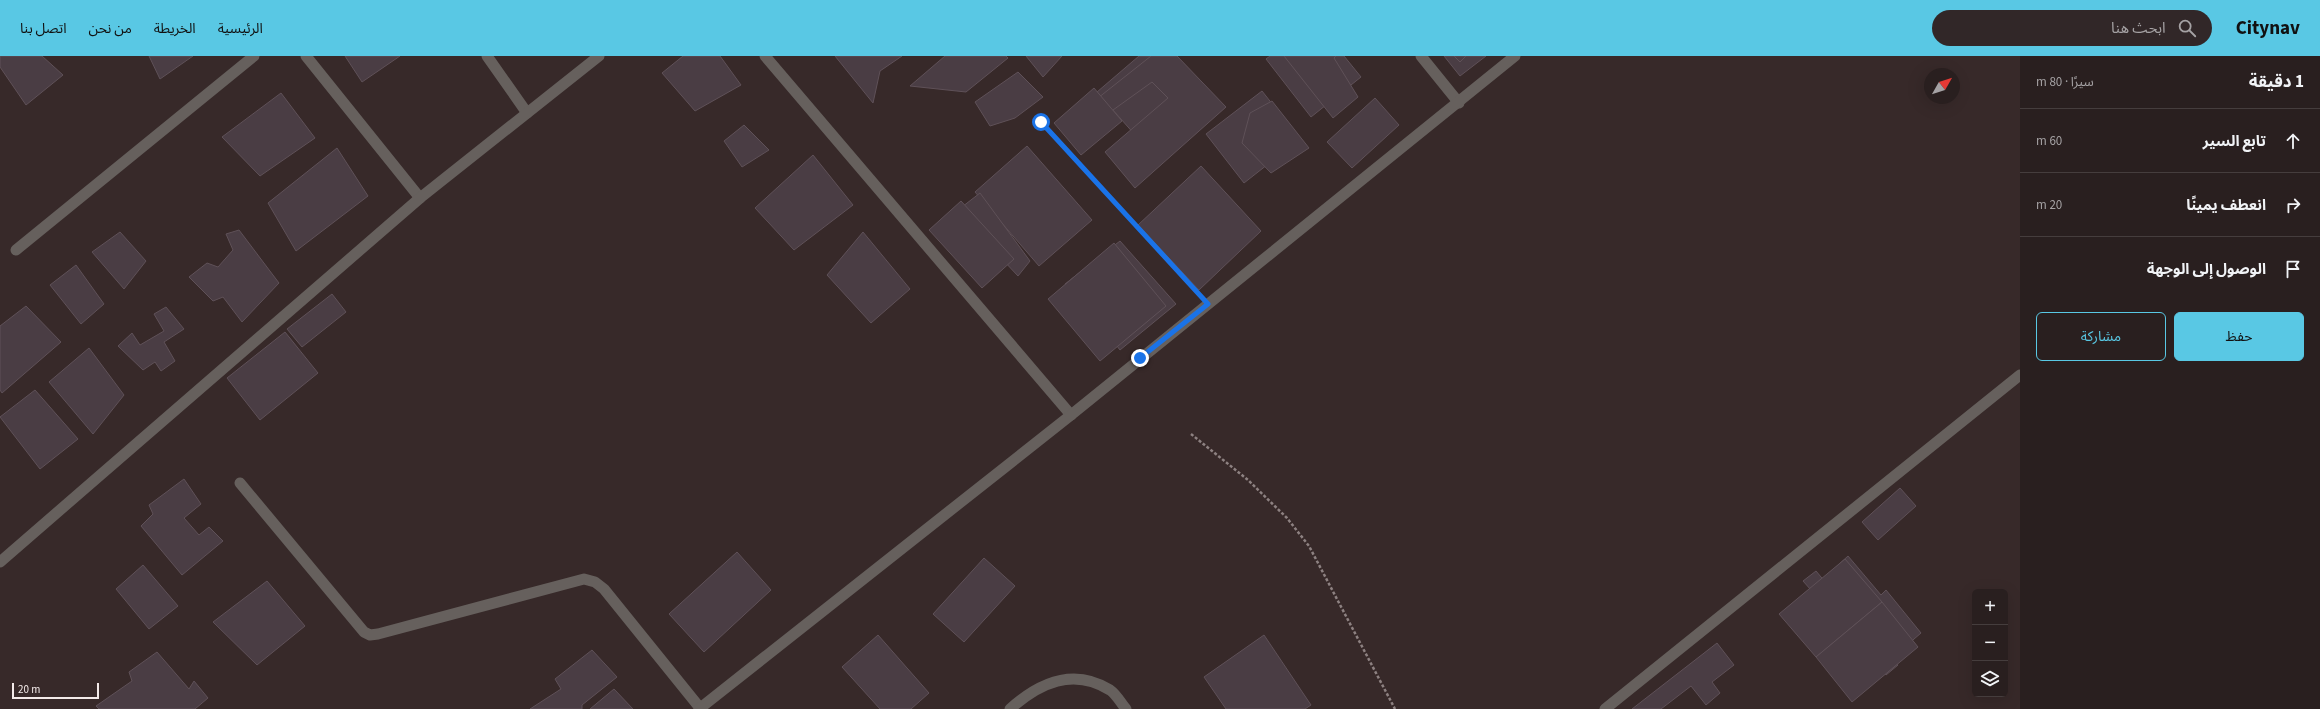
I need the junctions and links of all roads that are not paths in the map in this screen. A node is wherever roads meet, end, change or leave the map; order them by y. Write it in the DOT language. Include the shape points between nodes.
graph roads {
  1 [pos="254,56"];
  2 [pos="306,56"];
  3 [pos="487,56"];
  4 [pos="598,56"];
  5 [pos="765,56"];
  6 [pos="1421,56"];
  7 [pos="1515,56"];
  8 [pos="1459,103"];
  9 [pos="527,113"];
  10 [pos="420,198"];
  11 [pos="16,250"];
  12 [pos="2020,375"];
  13 [pos="1071,415"];
  14 [pos="240,483"];
  15 [pos="0,562"];
  16 [pos="700,709"];
  17 [pos="1010,709"];
  18 [pos="1126,709"];
  19 [pos="1605,709"];
  1 -- 11 [label="street"];
  2 -- 10 [label="street"];
  3 -- 9 [label="street"];
  4 -- 9 [label="street"];
  5 -- 13 [label="street"];
  6 -- 8 [label="street"];
  7 -- 8 [label="street"];
  8 -- 13 [label="street"];
  9 -- 10 [label="street"];
  10 -- 15 [label="street"];
  12 -- 19 [label="street"];
  13 -- 16 [label="street"];
  14 -- 16 [label="street" via="364,632 370,635 584,579 595,582 604,589"];
  17 -- 18 [label="street" via="1026,694 1059,679 1085,679 1111,690"];
}
